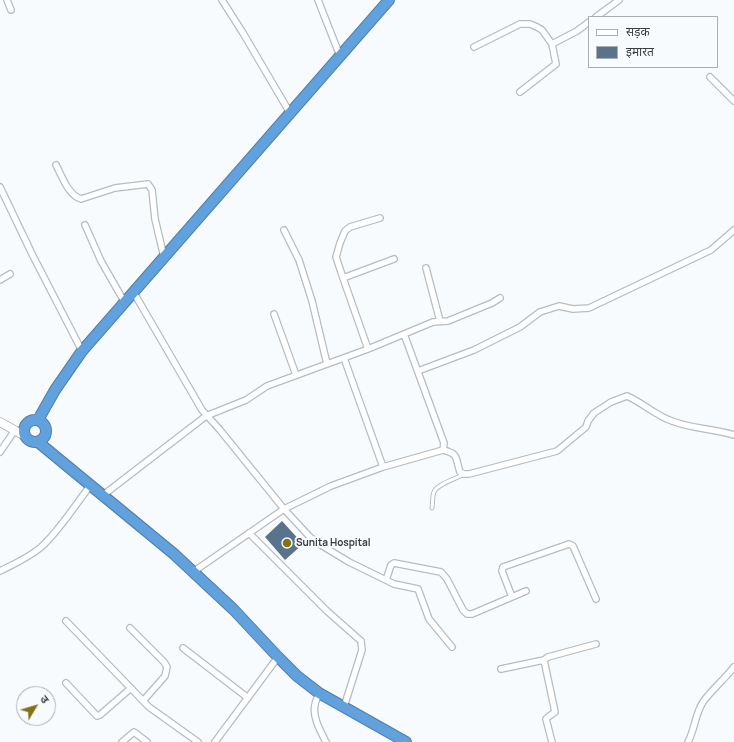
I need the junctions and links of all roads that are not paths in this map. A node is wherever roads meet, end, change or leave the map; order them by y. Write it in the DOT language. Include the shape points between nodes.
graph roads {
  1 [pos="7,0"];
  2 [pos="222,0"];
  3 [pos="318,0"];
  4 [pos="389,0"];
  5 [pos="619,0"];
  6 [pos="11,10"];
  7 [pos="597,16"];
  8 [pos="588,23"];
  9 [pos="552,44"];
  10 [pos="474,47"];
  11 [pos="340,56"];
  12 [pos="710,77"];
  13 [pos="520,92"];
  14 [pos="734,101"];
  15 [pos="290,113"];
  16 [pos="56,165"];
  17 [pos="0,187"];
  18 [pos="380,218"];
  19 [pos="85,225"];
  20 [pos="284,230"];
  21 [pos="734,230"];
  22 [pos="164,258"];
  23 [pos="394,259"];
  24 [pos="426,268"];
  25 [pos="10,274"];
  26 [pos="343,278"];
  27 [pos="0,280"];
  28 [pos="134,293"];
  29 [pos="500,298"];
  30 [pos="125,303"];
  31 [pos="274,314"];
  32 [pos="440,321"];
  33 [pos="404,334"];
  34 [pos="368,349"];
  35 [pos="82,351"];
  36 [pos="344,358"];
  37 [pos="326,364"];
  38 [pos="418,372"];
  39 [pos="296,375"];
  40 [pos="206,416"];
  41 [pos="38,420"];
  42 [pos="0,422"];
  43 [pos="15,430"];
  44 [pos="734,435"];
  45 [pos="25,436"];
  46 [pos="38,442"];
  47 [pos="443,450"];
  48 [pos="0,452"];
  49 [pos="383,467"];
  50 [pos="464,474"];
  51 [pos="90,486"];
  52 [pos="102,496"];
  53 [pos="432,508"];
  54 [pos="284,509"];
  55 [pos="249,533"];
  56 [pos="0,571"];
  57 [pos="194,572"];
  58 [pos="386,580"];
  59 [pos="526,591"];
  60 [pos="512,597"];
  61 [pos="596,599"];
  62 [pos="66,621"];
  63 [pos="130,628"];
  64 [pos="596,644"];
  65 [pos="452,647"];
  66 [pos="183,648"];
  67 [pos="278,657"];
  68 [pos="544,660"];
  69 [pos="734,667"];
  70 [pos="501,669"];
  71 [pos="66,683"];
  72 [pos="130,688"];
  73 [pos="320,693"];
  74 [pos="248,698"];
  75 [pos="143,701"];
  76 [pos="344,707"];
  77 [pos="122,742"];
  78 [pos="147,742"];
  79 [pos="198,742"];
  80 [pos="216,742"];
  81 [pos="326,742"];
  82 [pos="406,742"];
  83 [pos="552,742"];
  84 [pos="688,742"];
  1 -- 6 [label="street"];
  2 -- 15 [label="street"];
  3 -- 11 [label="street"];
  4 -- 11 [label="highway"];
  5 -- 7 [label="street"];
  8 -- 9 [label="street"];
  9 -- 10 [label="street" via="542,30 530,24 520,24"];
  9 -- 13 [label="street" via="556,64"];
  11 -- 15 [label="highway"];
  12 -- 14 [label="street"];
  15 -- 22 [label="highway"];
  16 -- 22 [label="street" via="71,191 81,199 116,188 148,184 152,190 155,220"];
  17 -- 35 [label="street"];
  18 -- 26 [label="street" via="350,227 345,231 336,257"];
  19 -- 30 [label="street" via="101,261"];
  20 -- 37 [label="street" via="299,260 312,301"];
  21 -- 38 [label="street" via="710,250 589,308 573,310 559,306 540,312 520,327 474,350"];
  22 -- 28 [label="highway"];
  23 -- 26 [label="street"];
  24 -- 32 [label="street"];
  25 -- 27 [label="street"];
  26 -- 34 [label="street"];
  28 -- 30 [label="highway"];
  28 -- 40 [label="street"];
  29 -- 32 [label="street" via="448,321"];
  30 -- 35 [label="highway"];
  31 -- 39 [label="street"];
  32 -- 33 [label="street"];
  33 -- 34 [label="street"];
  33 -- 38 [label="street"];
  34 -- 36 [label="street"];
  35 -- 41 [label="highway"];
  36 -- 37 [label="street"];
  36 -- 49 [label="street"];
  37 -- 39 [label="street"];
  38 -- 47 [label="street" via="444,443"];
  39 -- 40 [label="street" via="263,388 246,400"];
  40 -- 52 [label="street"];
  40 -- 54 [label="street"];
  41 -- 45 [label="highway" via="28,422 25,426"];
  41 -- 46 [label="highway" via="47,431 46,436"];
  42 -- 43 [label="main road"];
  43 -- 45 [label="main road"];
  43 -- 48 [label="street"];
  44 -- 50 [label="street" via="667,419 627,396 594,413 586,427 557,451"];
  45 -- 46 [label="highway" via="28,440"];
  46 -- 51 [label="highway"];
  47 -- 49 [label="street"];
  47 -- 50 [label="street" via="453,452 460,472"];
  49 -- 54 [label="street" via="331,486"];
  50 -- 53 [label="lane" via="435,489"];
  51 -- 52 [label="highway"];
  51 -- 56 [label="street" via="42,547"];
  52 -- 57 [label="highway"];
  54 -- 55 [label="street"];
  54 -- 58 [label="street" via="316,542"];
  55 -- 57 [label="street"];
  55 -- 76 [label="street" via="327,611 361,641 362,650"];
  57 -- 67 [label="highway"];
  58 -- 60 [label="street" via="394,563 441,572 462,610 467,614"];
  58 -- 65 [label="street" via="418,589 429,619"];
  59 -- 60 [label="street"];
  60 -- 61 [label="street" via="503,567 569,544 573,546"];
  62 -- 72 [label="street"];
  63 -- 75 [label="street" via="167,668 165,676"];
  64 -- 68 [label="street"];
  66 -- 74 [label="street"];
  67 -- 73 [label="highway" via="297,676"];
  67 -- 74 [label="street"];
  68 -- 70 [label="street"];
  68 -- 83 [label="street" via="555,712 546,719"];
  69 -- 84 [label="street" via="703,702"];
  71 -- 72 [label="street" via="97,716"];
  72 -- 75 [label="street"];
  73 -- 76 [label="highway"];
  73 -- 81 [label="street" via="314,706 316,719"];
  74 -- 80 [label="street"];
  75 -- 79 [label="street"];
  76 -- 82 [label="highway"];
  77 -- 78 [label="street" via="134,732"];
}
